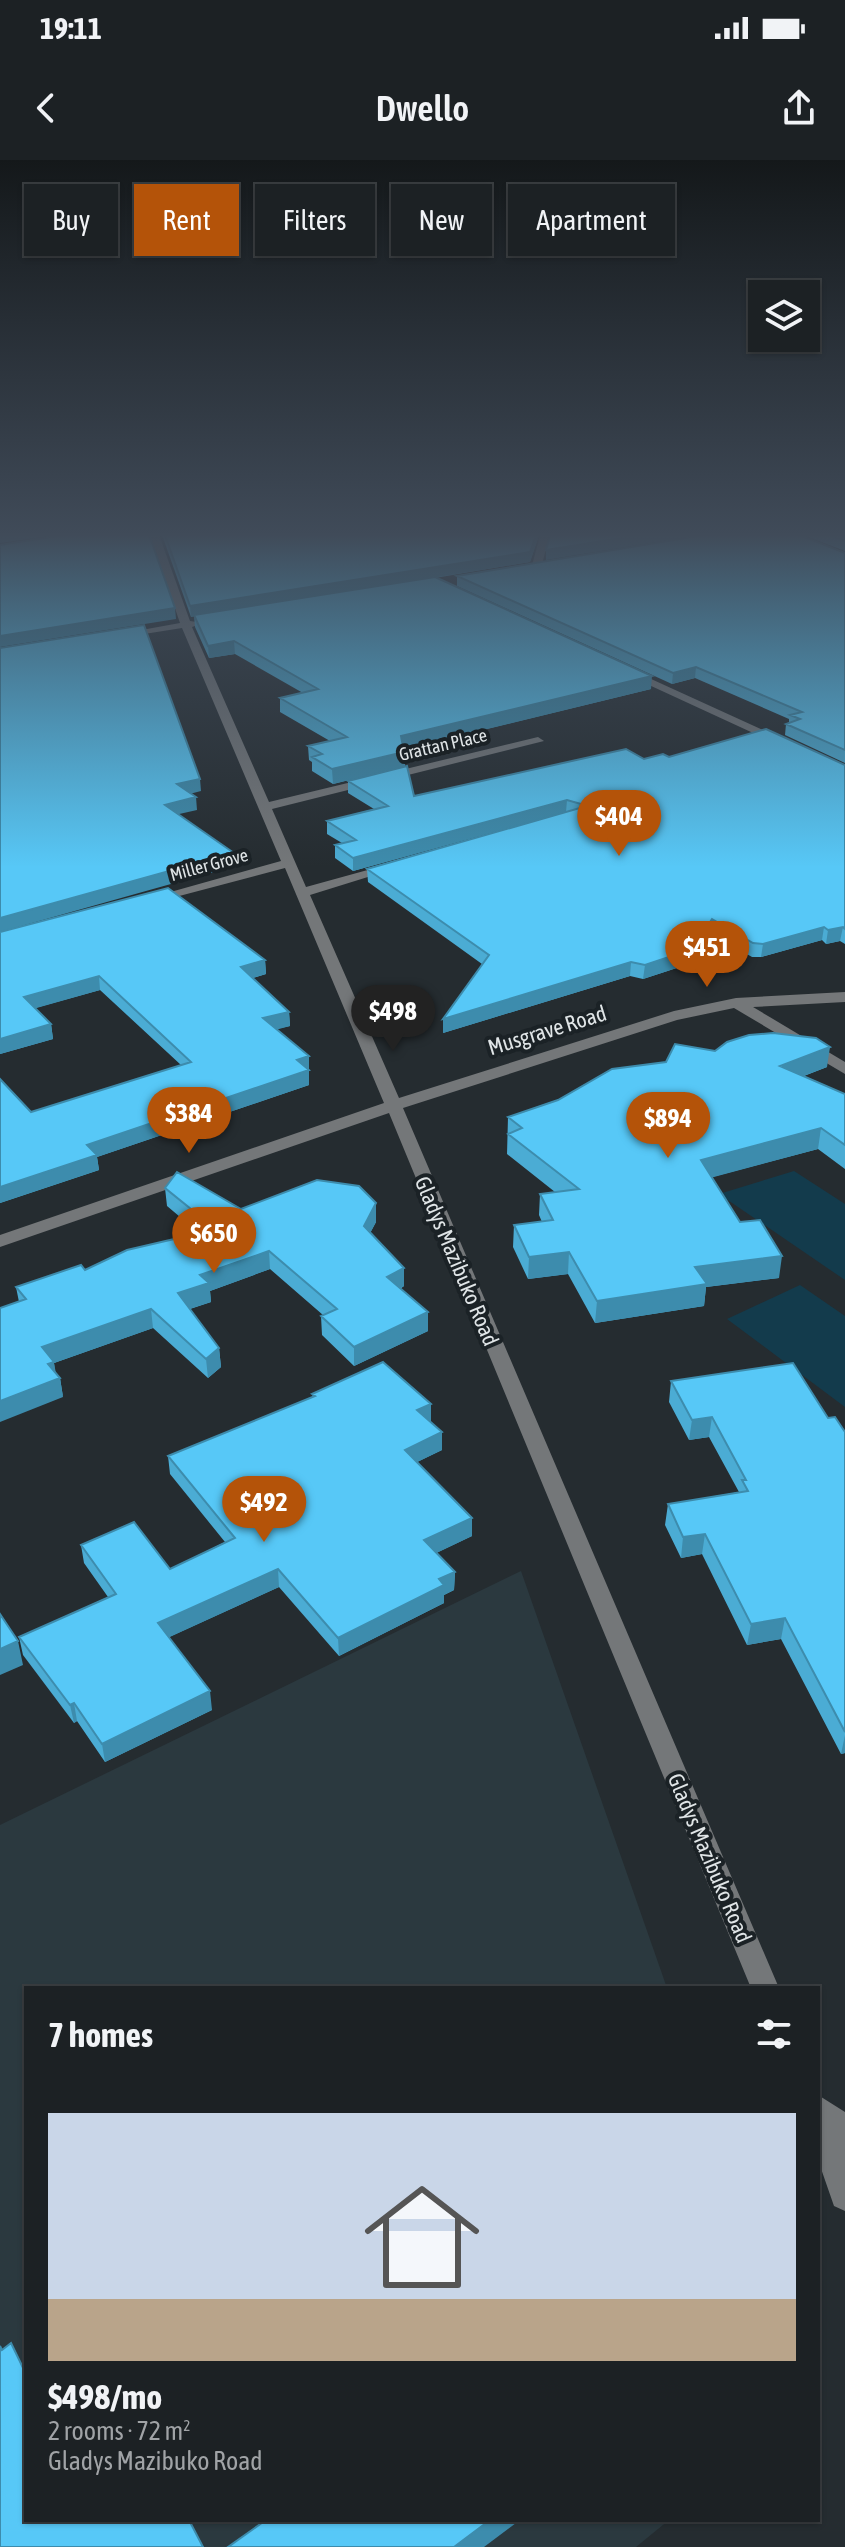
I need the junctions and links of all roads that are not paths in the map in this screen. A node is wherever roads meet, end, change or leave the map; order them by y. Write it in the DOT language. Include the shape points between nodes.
graph roads {
  1 [pos="194,643"];
  2 [pos="613,664"];
  3 [pos="538,741"];
  4 [pos="801,751"];
  5 [pos="263,807"];
  6 [pos="288,863"];
  7 [pos="406,864"];
  8 [pos="301,893"];
  9 [pos="137,903"];
  10 [pos="845,997"];
  11 [pos="736,1003"];
  12 [pos="845,1069"];
  13 [pos="392,1107"];
  14 [pos="0,1241"];
  15 [pos="764,1986"];
  16 [pos="820,2113"];
  17 [pos="820,2118"];
  18 [pos="845,2131"];
  19 [pos="845,2195"];
  1 -- 5 [label="street, Gladys Mazibuko Road"];
  2 -- 4 [label="street"];
  3 -- 5 [label="street, Grattan Place"];
  5 -- 6 [label="street, Gladys Mazibuko Road"];
  6 -- 8 [label="street, Gladys Mazibuko Road"];
  6 -- 9 [label="street, Miller Grove"];
  7 -- 8 [label="street"];
  8 -- 13 [label="street, Gladys Mazibuko Road"];
  10 -- 11 [label="street, Musgrave Road"];
  11 -- 12 [label="street"];
  11 -- 13 [label="street, Musgrave Road" via="660,1020"];
  13 -- 14 [label="street, Musgrave Road"];
  13 -- 15 [label="street, Gladys Mazibuko Road"];
  16 -- 18 [label="street"];
  17 -- 19 [label="street"];
}
